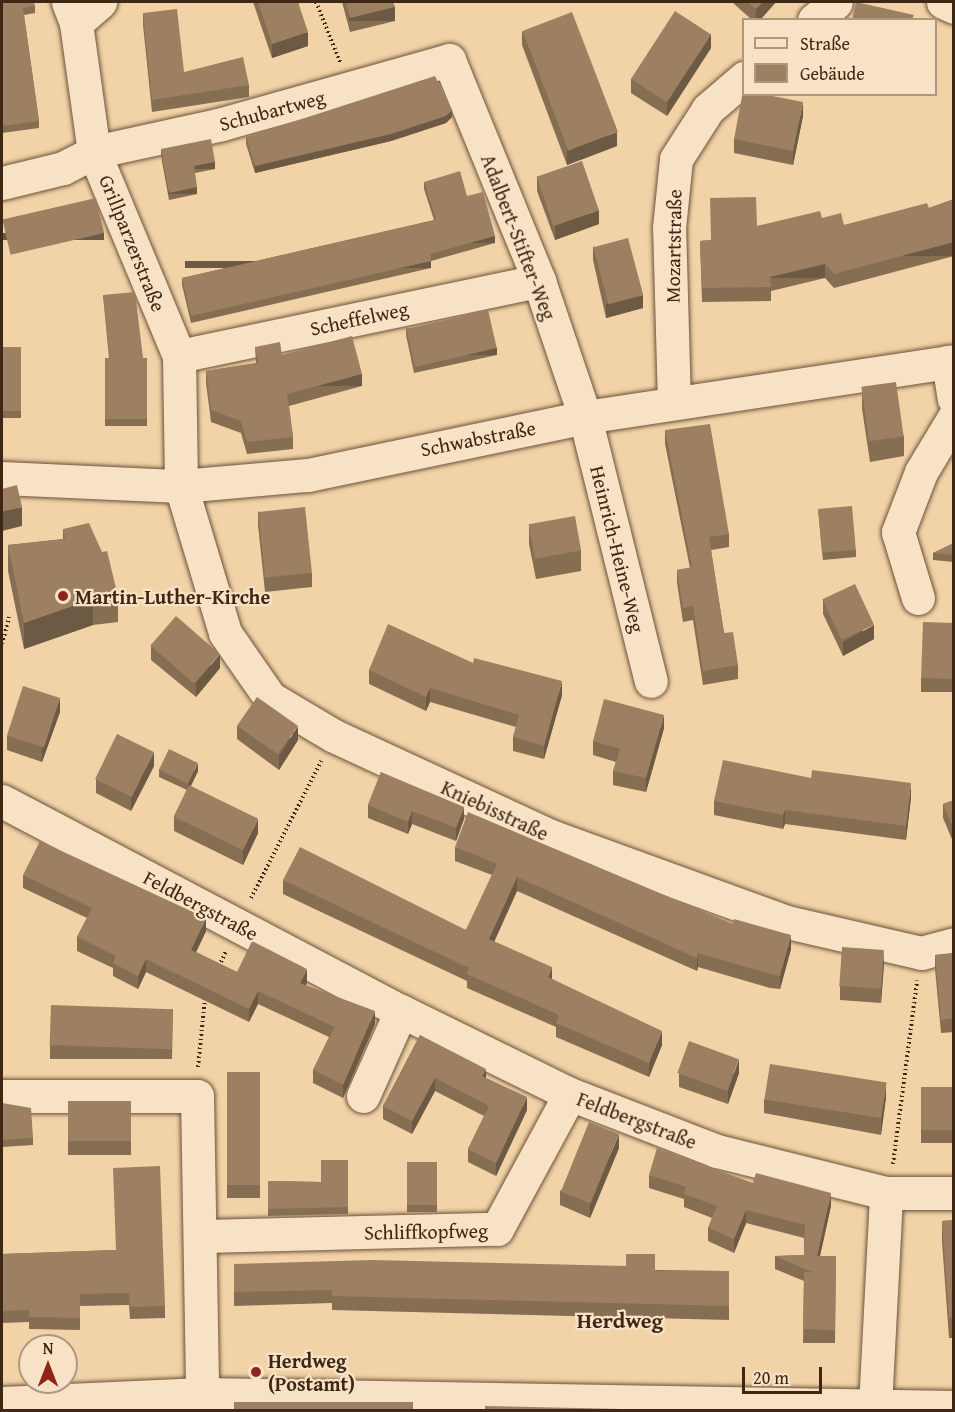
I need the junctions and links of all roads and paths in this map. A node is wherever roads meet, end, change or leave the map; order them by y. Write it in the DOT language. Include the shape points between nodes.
graph roads {
  1 [pos="100,2"];
  2 [pos="316,2"];
  3 [pos="836,2"];
  4 [pos="943,2"];
  5 [pos="954,7"];
  6 [pos="72,12"];
  7 [pos="816,18"];
  8 [pos="449,60"];
  9 [pos="742,80"];
  10 [pos="350,89"];
  11 [pos="94,152"];
  12 [pos="2,183"];
  13 [pos="539,280"];
  14 [pos="179,356"];
  15 [pos="951,361"];
  16 [pos="954,399"];
  17 [pos="674,403"];
  18 [pos="585,417"];
  19 [pos="954,417"];
  20 [pos="2,478"];
  21 [pos="181,486"];
  22 [pos="918,598"];
  23 [pos="9,617"];
  24 [pos="2,644"];
  25 [pos="651,681"];
  26 [pos="334,736"];
  27 [pos="2,801"];
  28 [pos="238,924"];
  29 [pos="954,944"];
  30 [pos="921,953"];
  31 [pos="214,977"];
  32 [pos="209,988"];
  33 [pos="401,1011"];
  34 [pos="570,1094"];
  35 [pos="2,1096"];
  36 [pos="196,1096"];
  37 [pos="363,1096"];
  38 [pos="886,1193"];
  39 [pos="954,1193"];
  40 [pos="201,1236"];
  41 [pos="188,1400"];
  42 [pos="2,1403"];
  43 [pos="875,1406"];
  44 [pos="714,1407"];
  45 [pos="954,1407"];
  1 -- 6 [label="street"];
  2 -- 10 [label="path"];
  3 -- 7 [label="street"];
  4 -- 5 [label="street"];
  6 -- 11 [label="street, Grillparzerstraße"];
  8 -- 10 [label="street, Schubartweg"];
  8 -- 13 [label="street, Adalbert-Stifter-Weg"];
  9 -- 17 [label="street, Mozartstraße" via="708,109 676,159 669,228"];
  10 -- 11 [label="street, Schubartweg"];
  11 -- 12 [label="street, Schubartweg" via="63,168"];
  11 -- 14 [label="street, Grillparzerstraße"];
  13 -- 14 [label="street, Scheffelweg"];
  13 -- 18 [label="street, Adalbert-Stifter-Weg"];
  14 -- 21 [label="street, Grillparzerstraße"];
  15 -- 16 [label="street"];
  15 -- 17 [label="street, Schwabstraße"];
  17 -- 18 [label="street, Schwabstraße"];
  18 -- 21 [label="street, Schwabstraße" via="308,475"];
  18 -- 25 [label="street, Heinrich-Heine-Weg"];
  19 -- 22 [label="street" via="921,472 898,532"];
  20 -- 21 [label="street, Schwabstraße"];
  21 -- 26 [label="street, Kniebisstraße" via="225,633 270,698"];
  23 -- 24 [label="path"];
  26 -- 28 [label="path"];
  26 -- 30 [label="street, Kniebisstraße" via="553,837 787,922"];
  27 -- 28 [label="street, Feldbergstraße"];
  28 -- 31 [label="path"];
  28 -- 33 [label="street, Feldbergstraße"];
  29 -- 30 [label="street, Kniebisstraße"];
  30 -- 38 [label="path"];
  32 -- 36 [label="path" via="200,1009"];
  33 -- 34 [label="street, Feldbergstraße"];
  33 -- 37 [label="street"];
  34 -- 38 [label="street, Feldbergstraße" via="717,1150"];
  34 -- 40 [label="street, Schliffkopfweg" via="497,1229"];
  35 -- 36 [label="street"];
  36 -- 40 [label="street"];
  38 -- 39 [label="street, Feldbergstraße"];
  38 -- 43 [label="street"];
  40 -- 41 [label="street"];
  41 -- 42 [label="street"];
  41 -- 44 [label="street"];
  43 -- 44 [label="street"];
  43 -- 45 [label="street"];
}
